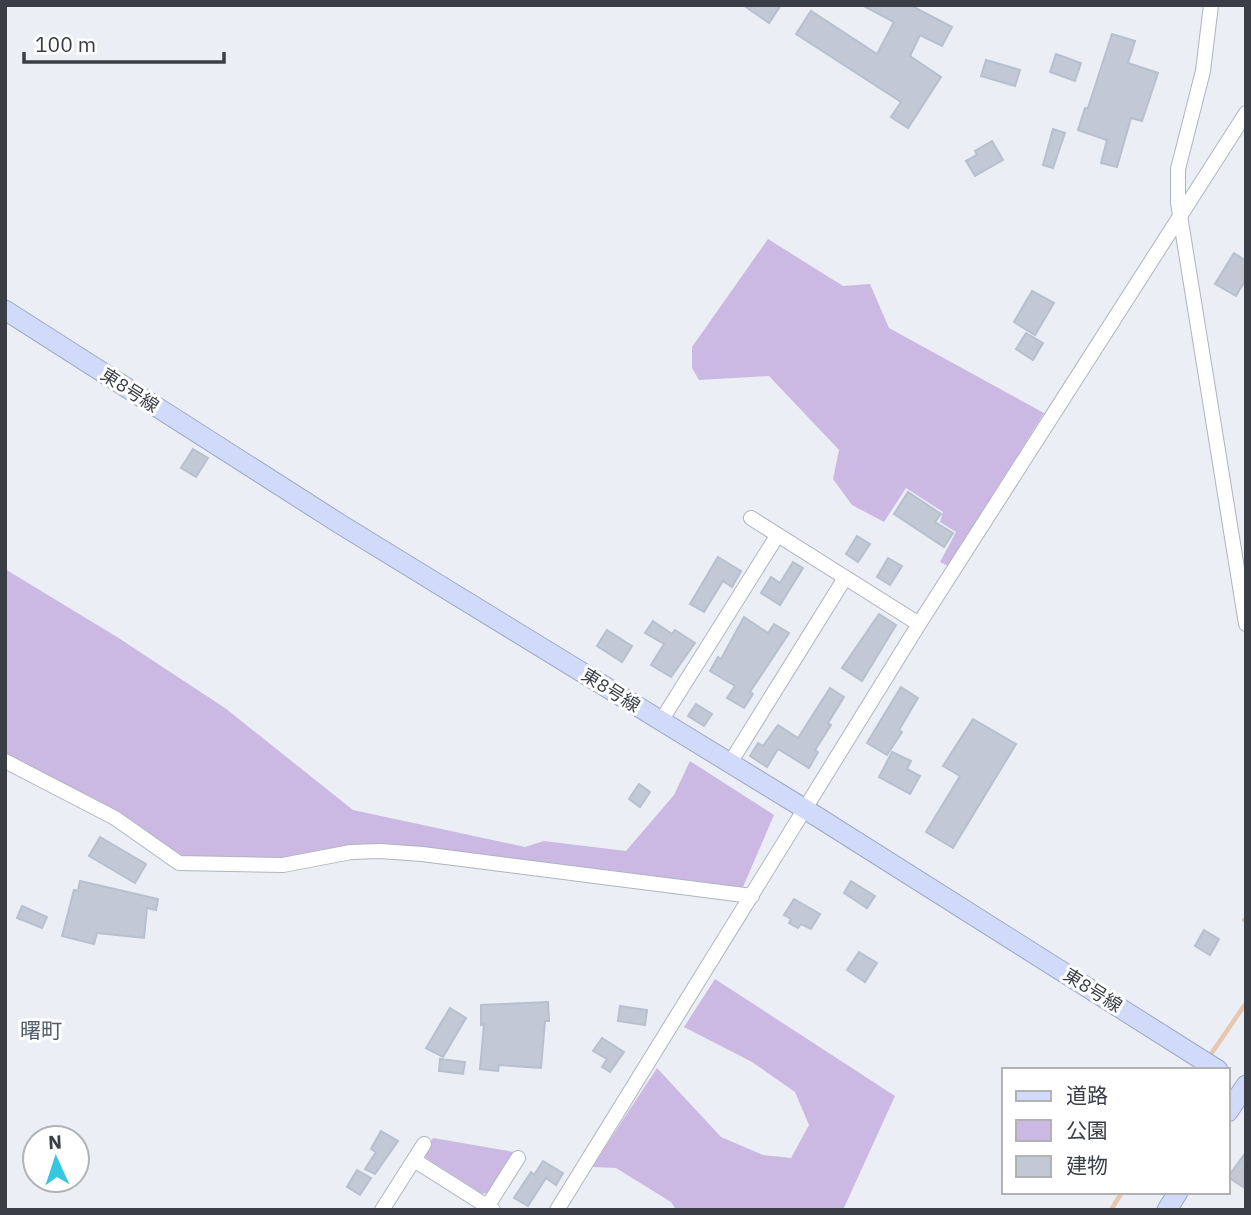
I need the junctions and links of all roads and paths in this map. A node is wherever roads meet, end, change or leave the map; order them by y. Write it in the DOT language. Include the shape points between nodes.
graph roads {
  1 [pos="1211,5"];
  2 [pos="1246,113"];
  3 [pos="1181,216"];
  4 [pos="5,310"];
  5 [pos="751,518"];
  6 [pos="778,536"];
  7 [pos="845,578"];
  8 [pos="919,624"];
  9 [pos="1246,624"];
  10 [pos="661,721"];
  11 [pos="5,761"];
  12 [pos="730,763"];
  13 [pos="805,809"];
  14 [pos="752,896"];
  15 [pos="1215,1068"];
  16 [pos="1241,1084"];
  17 [pos="1230,1108"];
  18 [pos="424,1144"];
  19 [pos="518,1158"];
  20 [pos="414,1160"];
  21 [pos="1177,1194"];
  22 [pos="489,1209"];
  23 [pos="382,1210"];
  24 [pos="557,1210"];
  25 [pos="1167,1210"];
  1 -- 3 [label="street" via="1203,71 1178,169"];
  2 -- 3 [label="street"];
  3 -- 8 [label="street"];
  3 -- 9 [label="street"];
  4 -- 10 [label="street, 東8号線"];
  5 -- 6 [label="street"];
  6 -- 7 [label="street"];
  6 -- 10 [label="street"];
  7 -- 8 [label="street"];
  7 -- 12 [label="street"];
  8 -- 13 [label="street"];
  10 -- 12 [label="street, 東8号線"];
  11 -- 14 [label="street" via="115,818 179,863 283,865 380,851"];
  12 -- 13 [label="street, 東8号線"];
  13 -- 14 [label="street"];
  13 -- 15 [label="street, 東8号線"];
  14 -- 24 [label="street"];
  16 -- 17 [label="street"];
  18 -- 20 [label="street"];
  19 -- 22 [label="street"];
  20 -- 22 [label="street"];
  20 -- 23 [label="street"];
  21 -- 25 [label="street"];
}
